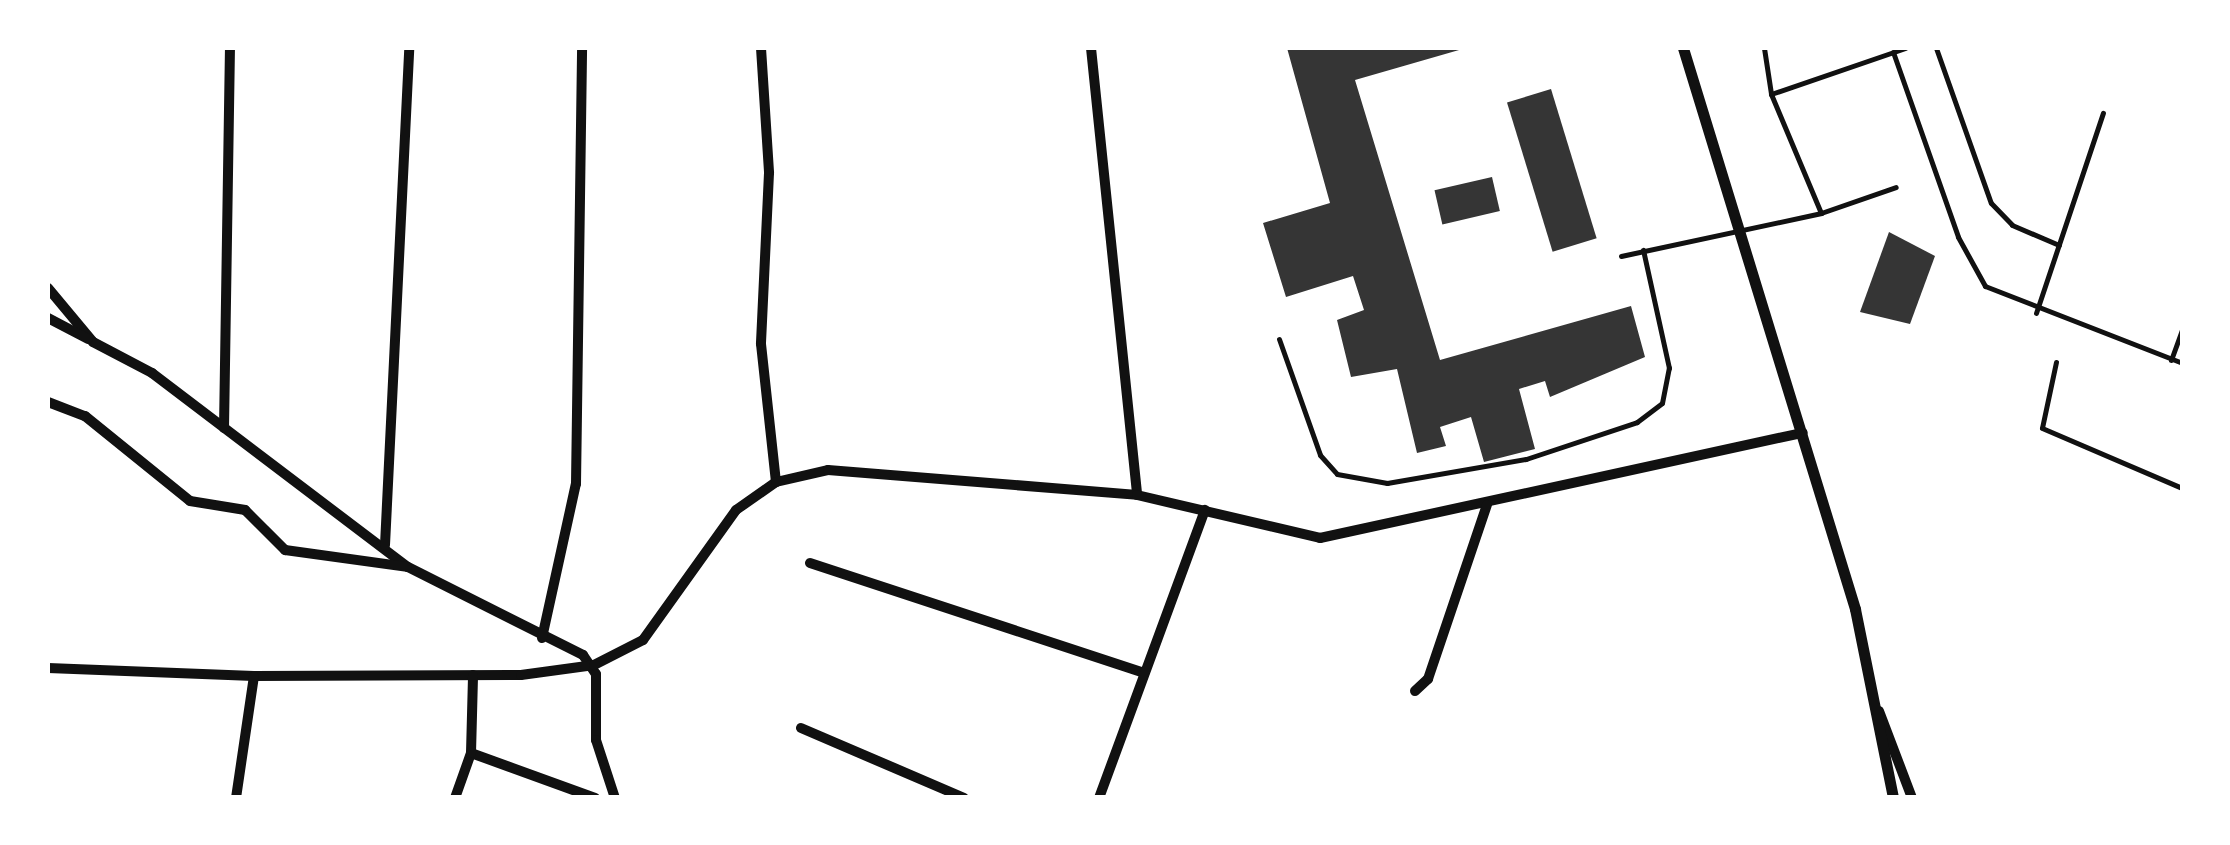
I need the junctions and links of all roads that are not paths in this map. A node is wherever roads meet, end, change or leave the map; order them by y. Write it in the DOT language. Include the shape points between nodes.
graph roads {
  1 [pos="230,48"];
  2 [pos="409,48"];
  3 [pos="582,48"];
  4 [pos="761,48"];
  5 [pos="1090,48"];
  6 [pos="1683,48"];
  7 [pos="1764,48"];
  8 [pos="1905,48"];
  9 [pos="1936,48"];
  10 [pos="1893,52"];
  11 [pos="1772,94"];
  12 [pos="2102,113"];
  13 [pos="1896,187"];
  14 [pos="1821,212"];
  15 [pos="1737,225"];
  16 [pos="2058,245"];
  17 [pos="1643,250"];
  18 [pos="1621,256"];
  19 [pos="48,288"];
  20 [pos="2036,313"];
  21 [pos="48,318"];
  22 [pos="2182,330"];
  23 [pos="1279,339"];
  24 [pos="94,342"];
  25 [pos="2172,360"];
  26 [pos="2056,362"];
  27 [pos="2182,364"];
  28 [pos="48,402"];
  29 [pos="224,428"];
  30 [pos="1803,433"];
  31 [pos="776,482"];
  32 [pos="2182,488"];
  33 [pos="1137,496"];
  34 [pos="1488,505"];
  35 [pos="1206,510"];
  36 [pos="385,545"];
  37 [pos="810,563"];
  38 [pos="408,567"];
  39 [pos="542,638"];
  40 [pos="594,666"];
  41 [pos="48,668"];
  42 [pos="1144,673"];
  43 [pos="473,675"];
  44 [pos="254,676"];
  45 [pos="1414,691"];
  46 [pos="1877,706"];
  47 [pos="802,728"];
  48 [pos="471,753"];
  49 [pos="236,798"];
  50 [pos="455,798"];
  51 [pos="595,798"];
  52 [pos="614,798"];
  53 [pos="964,798"];
  54 [pos="1100,798"];
  55 [pos="1892,798"];
  56 [pos="1912,798"];
  1 -- 29 [label="street"];
  2 -- 36 [label="street"];
  3 -- 39 [label="street" via="578,446"];
  4 -- 31 [label="street" via="769,173 761,344"];
  5 -- 33 [label="street"];
  6 -- 15 [label="street"];
  7 -- 11 [label="lane"];
  8 -- 10 [label="lane"];
  9 -- 16 [label="lane" via="1991,202 2012,225"];
  10 -- 11 [label="lane"];
  10 -- 20 [label="lane" via="1970,267 2000,299"];
  11 -- 14 [label="lane"];
  12 -- 16 [label="lane"];
  13 -- 14 [label="lane"];
  14 -- 15 [label="lane"];
  15 -- 17 [label="lane"];
  15 -- 30 [label="street"];
  16 -- 20 [label="lane"];
  17 -- 18 [label="lane"];
  17 -- 23 [label="lane" via="1670,368 1662,403 1637,422 1526,460 1387,482 1337,474 1320,455"];
  19 -- 24 [label="street"];
  20 -- 25 [label="lane"];
  21 -- 24 [label="street"];
  22 -- 25 [label="lane"];
  24 -- 29 [label="street"];
  25 -- 27 [label="lane"];
  26 -- 32 [label="lane" via="2042,428"];
  28 -- 38 [label="street" via="86,416 190,501 245,510 284,550"];
  29 -- 36 [label="street"];
  30 -- 34 [label="street"];
  30 -- 46 [label="street"];
  31 -- 33 [label="street" via="889,469"];
  31 -- 40 [label="street" via="708,540 642,640"];
  33 -- 35 [label="street"];
  34 -- 35 [label="street" via="1320,538"];
  34 -- 45 [label="street" via="1428,679"];
  35 -- 42 [label="street"];
  36 -- 38 [label="street"];
  37 -- 42 [label="street"];
  38 -- 39 [label="street"];
  39 -- 40 [label="street"];
  40 -- 43 [label="street"];
  40 -- 52 [label="street" via="596,740"];
  41 -- 44 [label="street"];
  42 -- 54 [label="street"];
  43 -- 44 [label="street"];
  43 -- 48 [label="street"];
  44 -- 49 [label="street"];
  46 -- 55 [label="street"];
  46 -- 56 [label="street"];
  47 -- 53 [label="street"];
  48 -- 50 [label="street"];
  48 -- 51 [label="street"];
}
